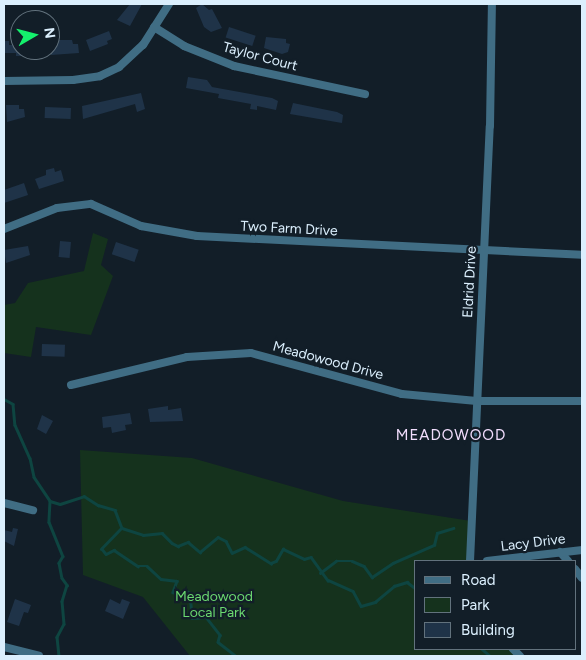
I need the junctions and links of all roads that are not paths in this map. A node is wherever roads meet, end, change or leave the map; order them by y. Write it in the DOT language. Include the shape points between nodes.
graph roads {
  1 [pos="169,4"];
  2 [pos="492,4"];
  3 [pos="154,27"];
  4 [pos="4,81"];
  5 [pos="365,94"];
  6 [pos="4,228"];
  7 [pos="484,251"];
  8 [pos="582,255"];
  9 [pos="71,385"];
  10 [pos="477,401"];
  11 [pos="582,401"];
  12 [pos="4,503"];
  13 [pos="33,510"];
  14 [pos="582,550"];
  15 [pos="560,552"];
  16 [pos="470,560"];
  17 [pos="495,560"];
  18 [pos="567,560"];
  19 [pos="4,647"];
  20 [pos="39,656"];
  1 -- 3 [label="street"];
  2 -- 7 [label="street, Eldrid Drive"];
  3 -- 4 [label="street" via="132,58 100,76"];
  3 -- 5 [label="street, Taylor Court" via="184,46 234,66"];
  6 -- 7 [label="street, Two Farm Drive" via="57,208 91,204 141,226 197,236"];
  7 -- 8 [label="street, Two Farm Drive"];
  7 -- 10 [label="street, Eldrid Drive"];
  9 -- 10 [label="street, Meadowood Drive" via="187,357 251,354 402,394"];
  10 -- 11 [label="street, Meadowood Drive"];
  10 -- 16 [label="street, Eldrid Drive"];
  12 -- 13 [label="street"];
  14 -- 15 [label="street, Lacy Drive"];
  15 -- 17 [label="street, Lacy Drive"];
  15 -- 18 [label="street"];
  19 -- 20 [label="street"];
}
